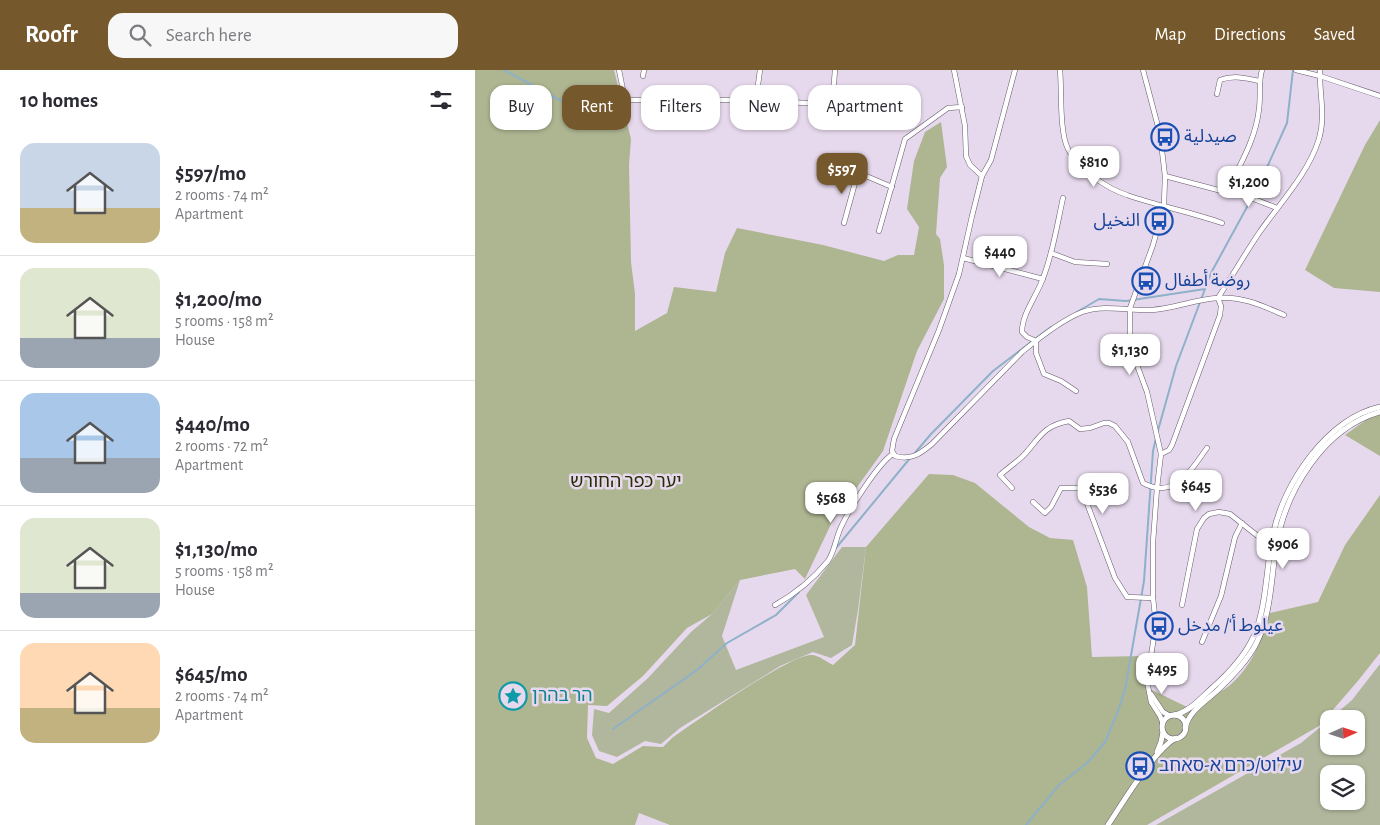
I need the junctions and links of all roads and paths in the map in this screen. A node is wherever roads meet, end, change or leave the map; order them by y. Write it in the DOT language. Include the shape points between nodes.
graph roads {
  1 [pos="644,70"];
  2 [pos="760,70"];
  3 [pos="835,70"];
  4 [pos="954,70"];
  5 [pos="1015,70"];
  6 [pos="1060,70"];
  7 [pos="1143,70"];
  8 [pos="1262,70"];
  9 [pos="1296,70"];
  10 [pos="1320,70"];
  11 [pos="619,71"];
  12 [pos="643,76"];
  13 [pos="1320,76"];
  14 [pos="1259,81"];
  15 [pos="758,85"];
  16 [pos="1217,94"];
  17 [pos="1380,96"];
  18 [pos="730,100"];
  19 [pos="798,103"];
  20 [pos="962,107"];
  21 [pos="838,164"];
  22 [pos="858,172"];
  23 [pos="982,176"];
  24 [pos="1165,176"];
  25 [pos="891,187"];
  26 [pos="1228,189"];
  27 [pos="1063,198"];
  28 [pos="1164,205"];
  29 [pos="1277,208"];
  30 [pos="844,223"];
  31 [pos="1222,223"];
  32 [pos="879,231"];
  33 [pos="1051,253"];
  34 [pos="963,258"];
  35 [pos="1107,264"];
  36 [pos="1043,279"];
  37 [pos="1218,298"];
  38 [pos="1131,308"];
  39 [pos="1284,314"];
  40 [pos="1036,341"];
  41 [pos="1076,391"];
  42 [pos="1380,407"];
  43 [pos="1380,412"];
  44 [pos="1207,448"];
  45 [pos="893,454"];
  46 [pos="1161,454"];
  47 [pos="1012,488"];
  48 [pos="1157,488"];
  49 [pos="1033,502"];
  50 [pos="1242,522"];
  51 [pos="1274,543"];
  52 [pos="1153,598"];
  53 [pos="775,605"];
  54 [pos="1182,605"];
  55 [pos="1202,642"];
  56 [pos="1147,683"];
  57 [pos="1172,715"];
  58 [pos="1163,724"];
  59 [pos="1185,728"];
  60 [pos="1163,731"];
  61 [pos="1176,738"];
  62 [pos="1155,757"];
  63 [pos="1107,825"];
  1 -- 12 [label="street"];
  2 -- 15 [label="street"];
  3 -- 19 [label="street" via="833,95 821,104"];
  4 -- 20 [label="street"];
  5 -- 23 [label="street" via="991,160"];
  6 -- 28 [label="street" via="1064,135 1072,158 1109,187 1125,195"];
  7 -- 24 [label="street" via="1160,134"];
  8 -- 14 [label="street"];
  9 -- 13 [label="street"];
  10 -- 13 [label="street"];
  11 -- 18 [label="street" via="625,100"];
  13 -- 17 [label="street"];
  13 -- 29 [label="street" via="1323,106 1319,139 1305,167"];
  14 -- 16 [label="street" via="1226,78 1221,80"];
  14 -- 26 [label="street" via="1256,127"];
  20 -- 23 [label="street" via="966,156"];
  20 -- 25 [label="street" via="948,108 905,139"];
  21 -- 22 [label="street"];
  22 -- 25 [label="street"];
  22 -- 30 [label="street"];
  23 -- 34 [label="street"];
  24 -- 26 [label="street" via="1218,190"];
  24 -- 28 [label="street"];
  25 -- 32 [label="street"];
  26 -- 29 [label="street"];
  27 -- 33 [label="street"];
  28 -- 31 [label="street"];
  28 -- 38 [label="street"];
  29 -- 37 [label="street"];
  33 -- 35 [label="street" via="1075,262"];
  33 -- 36 [label="street"];
  34 -- 36 [label="street"];
  34 -- 45 [label="street" via="939,330 894,439"];
  36 -- 40 [label="street" via="1022,326 1022,332"];
  37 -- 38 [label="street" via="1152,310"];
  37 -- 39 [label="street" via="1245,300"];
  37 -- 46 [label="street" via="1220,315 1172,445"];
  38 -- 40 [label="street" via="1084,311"];
  38 -- 46 [label="street" via="1130,340 1147,392"];
  40 -- 41 [label="street" via="1036,353 1044,374"];
  40 -- 45 [label="street" via="919,455 904,458"];
  42 -- 51 [label="street" via="1352,418 1313,453 1287,493 1276,522"];
  43 -- 51 [label="street" via="1353,424 1317,458 1289,501"];
  44 -- 48 [label="street" via="1180,482"];
  45 -- 53 [label="street" via="885,460 841,526 829,560 793,595"];
  46 -- 48 [label="street"];
  47 -- 48 [label="street" via="1000,475 1022,456 1037,437 1069,421 1080,429 1104,423 1115,426 1128,442 1143,483"];
  48 -- 52 [label="street"];
  49 -- 52 [label="street" via="1045,513 1061,488 1080,488 1115,578 1127,597"];
  50 -- 51 [label="street" via="1259,537"];
  50 -- 54 [label="street" via="1231,514 1219,512 1209,514 1200,523"];
  50 -- 55 [label="street" via="1235,537 1221,596"];
  51 -- 57 [label="street" via="1261,614 1250,645 1204,696 1185,712"];
  51 -- 59 [label="street" via="1265,619 1257,643 1234,673 1191,714"];
  52 -- 56 [label="street" via="1156,624"];
  56 -- 57 [label="street" via="1159,708"];
  56 -- 58 [label="street" via="1151,702"];
  57 -- 58 [label="street"];
  57 -- 59 [label="street" via="1183,720"];
  58 -- 60 [label="street"];
  59 -- 61 [label="street" via="1183,735"];
  60 -- 61 [label="street" via="1168,737"];
  60 -- 62 [label="street"];
  61 -- 62 [label="street"];
  62 -- 63 [label="street"];
}
